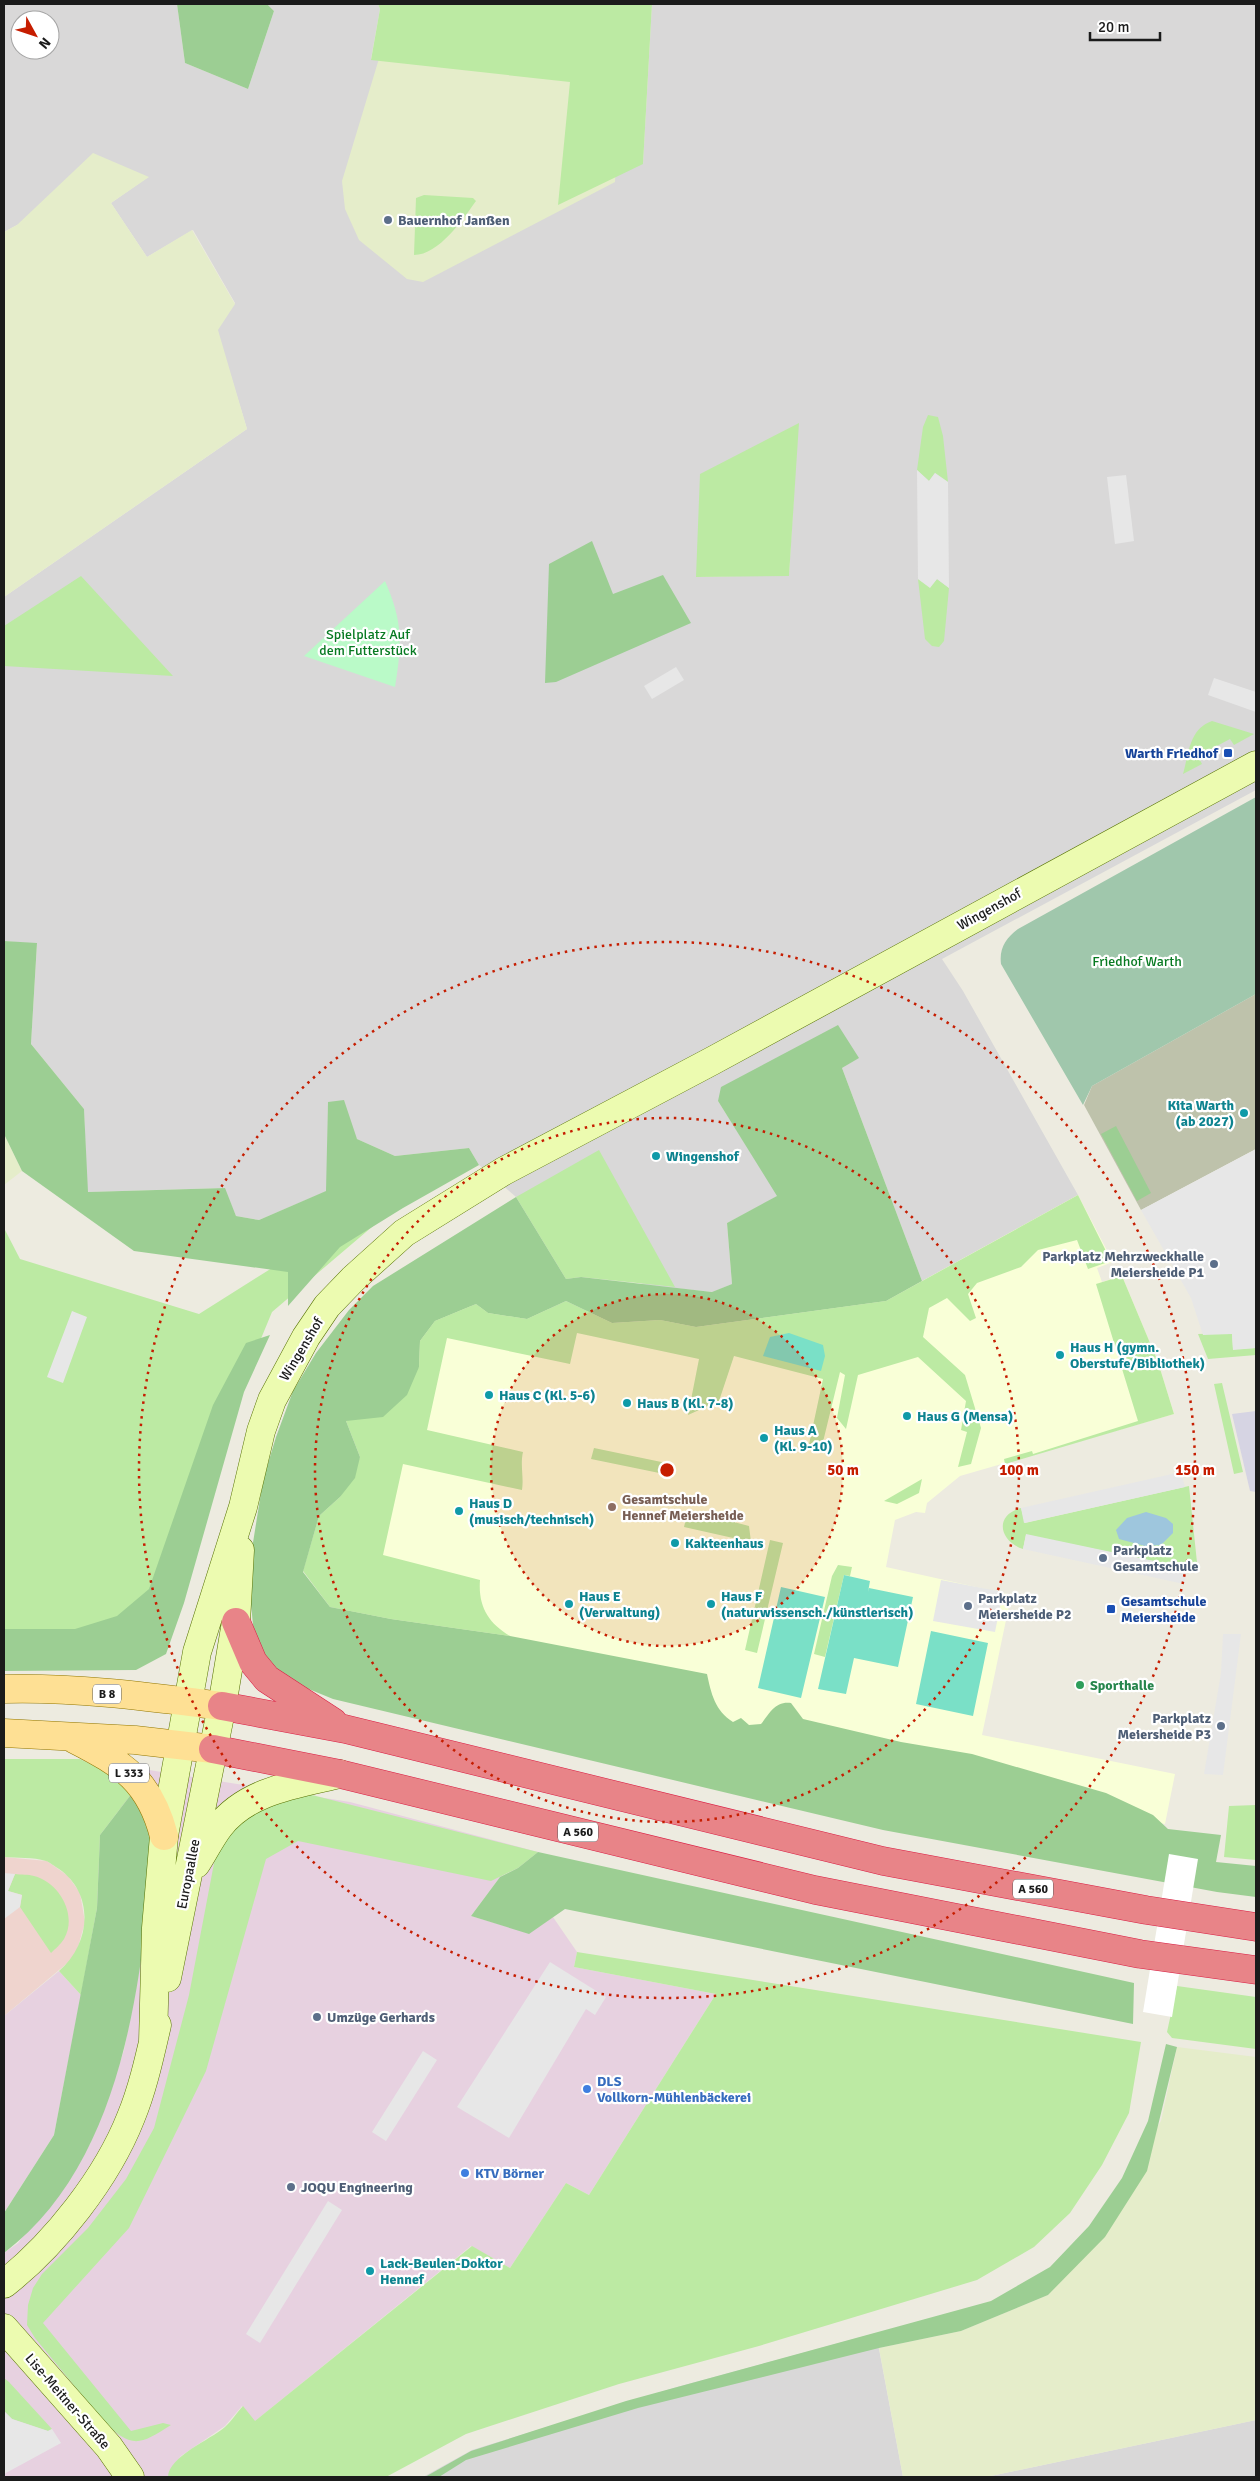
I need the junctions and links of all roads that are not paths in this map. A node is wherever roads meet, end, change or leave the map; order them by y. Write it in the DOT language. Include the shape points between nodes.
graph roads {
  1 [pos="1256,765"];
  2 [pos="243,1506"];
  3 [pos="236,1622"];
  4 [pos="16,1688"];
  5 [pos="187,1701"];
  6 [pos="222,1706"];
  7 [pos="345,1730"];
  8 [pos="4,1733"];
  9 [pos="66,1734"];
  10 [pos="180,1745"];
  11 [pos="214,1748"];
  12 [pos="340,1774"];
  13 [pos="164,1836"];
  14 [pos="188,1878"];
  15 [pos="1256,1927"];
  16 [pos="1256,1970"];
  17 [pos="153,2042"];
  18 [pos="4,2284"];
  19 [pos="4,2328"];
  20 [pos="130,2477"];
  1 -- 2 [label="main road, Wingenshof" via="504,1171 404,1233 353,1278 327,1306 306,1337 272,1400"];
  2 -- 3 [label="main road, Wingenshof"];
  2 -- 5 [label="main road, Wingenshof" via="197,1652"];
  3 -- 6 [label="main road, Wingenshof"];
  3 -- 7 [label="highway" via="253,1662 267,1679"];
  4 -- 5 [label="main road, B 8"];
  5 -- 6 [label="main road, B 8"];
  5 -- 10 [label="main road, Wingenshof / L 333"];
  6 -- 7 [label="highway, A 560"];
  6 -- 11 [label="main road, Europaallee / L 333"];
  7 -- 15 [label="highway, A 560" via="883,1862"];
  8 -- 9 [label="main road"];
  9 -- 10 [label="main road"];
  9 -- 13 [label="main road, L 333" via="116,1763 145,1788 158,1812"];
  10 -- 11 [label="main road"];
  10 -- 13 [label="main road, Europaallee / L 333"];
  11 -- 12 [label="highway, A 560"];
  11 -- 14 [label="main road, Europaallee / L 333"];
  12 -- 14 [label="main road" via="281,1788 246,1801 219,1826"];
  12 -- 16 [label="highway, A 560" via="815,1890 1140,1954"];
  13 -- 17 [label="main road, Europaallee / L 333" via="156,1928"];
  14 -- 17 [label="main road, Europaallee / L 333"];
  17 -- 18 [label="main road, Europaallee / L 333" via="131,2116 99,2178 64,2226"];
  19 -- 20 [label="main road, Lise-Meitner-Straße" via="109,2447"];
}
